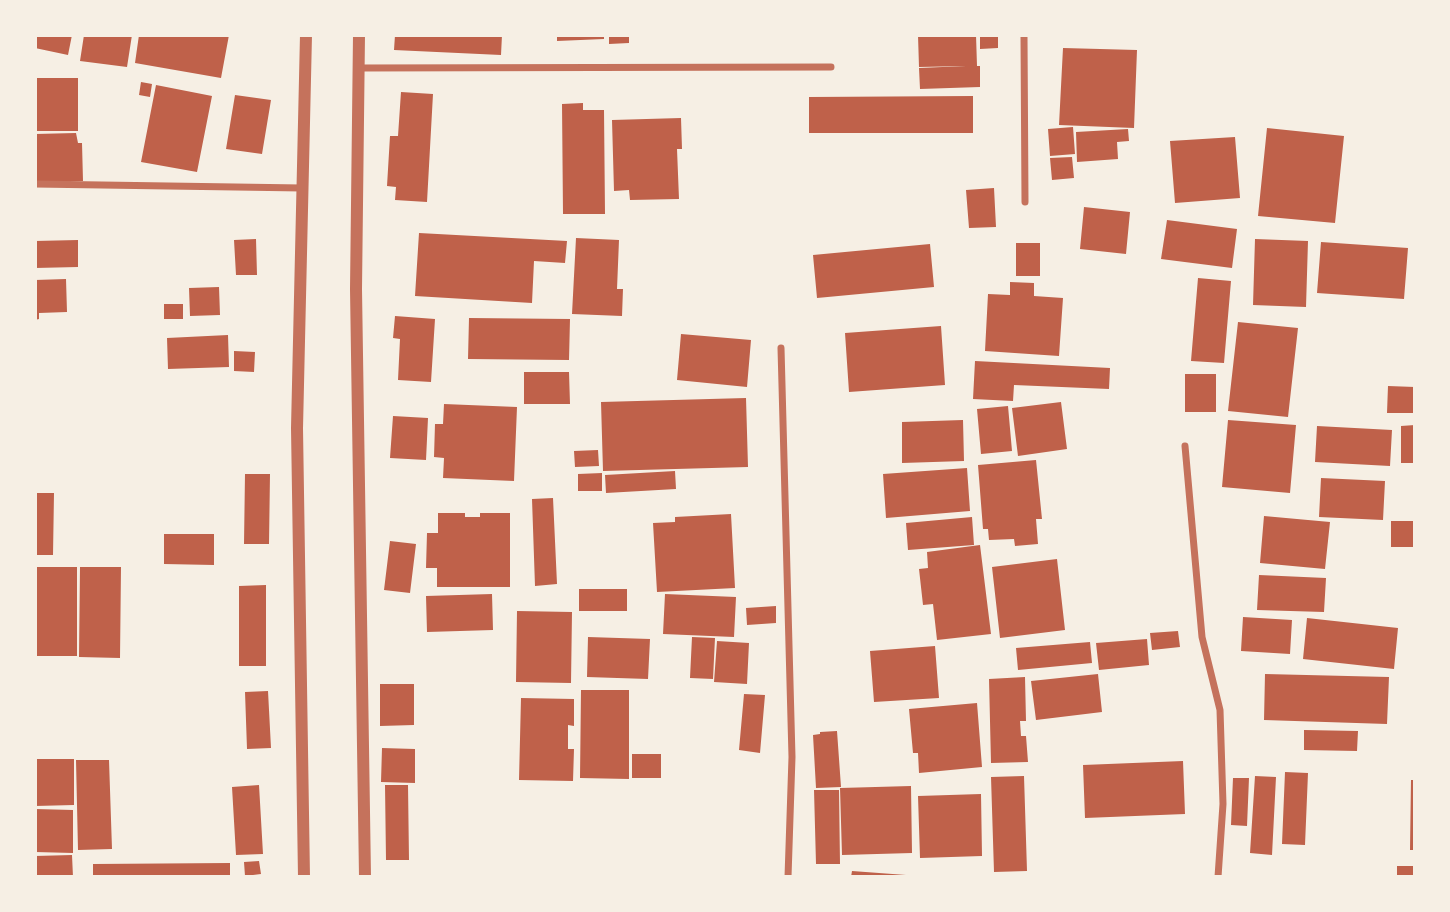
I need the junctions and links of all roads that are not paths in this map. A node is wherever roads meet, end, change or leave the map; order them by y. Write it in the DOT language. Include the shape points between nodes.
graph roads {
  1 [pos="306,35"];
  2 [pos="359,35"];
  3 [pos="1024,35"];
  4 [pos="831,67"];
  5 [pos="359,68"];
  6 [pos="35,184"];
  7 [pos="302,188"];
  8 [pos="1025,202"];
  9 [pos="781,348"];
  10 [pos="1185,446"];
  11 [pos="304,877"];
  12 [pos="365,877"];
  13 [pos="788,877"];
  14 [pos="1218,877"];
  1 -- 7 [label="street"];
  2 -- 5 [label="street"];
  3 -- 8 [label="street"];
  4 -- 5 [label="street"];
  5 -- 12 [label="street" via="356,289"];
  6 -- 7 [label="street"];
  7 -- 11 [label="street" via="297,428"];
  9 -- 13 [label="street" via="792,757"];
  10 -- 14 [label="street" via="1202,636 1220,709 1223,804"];
}
